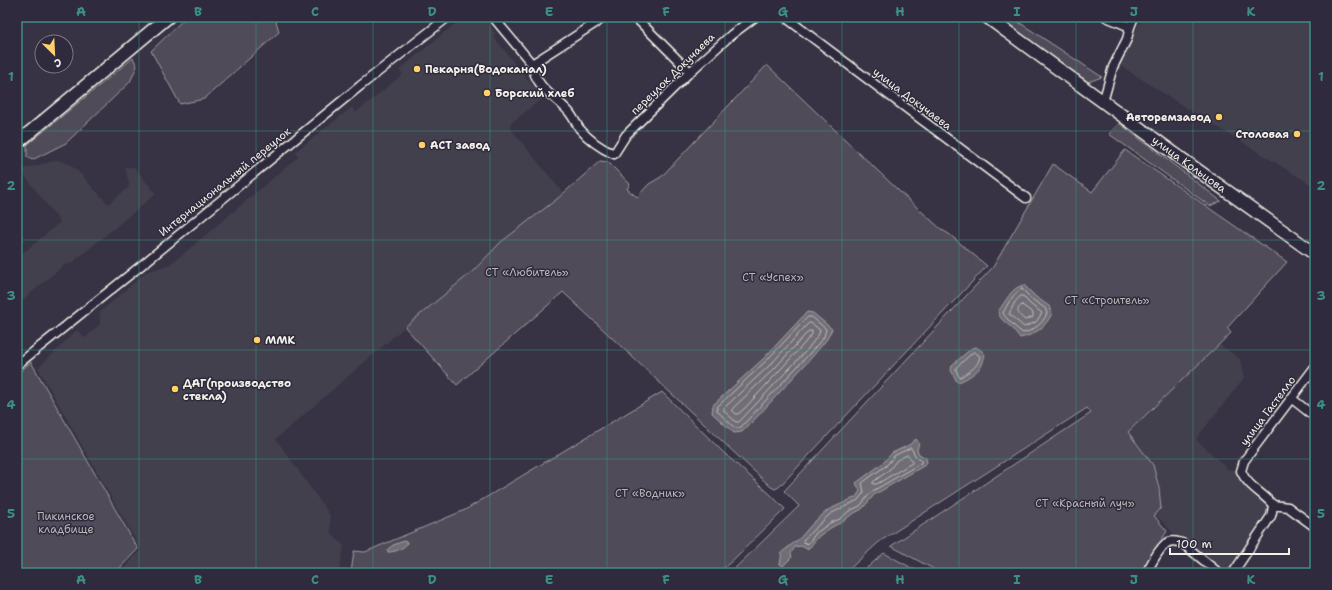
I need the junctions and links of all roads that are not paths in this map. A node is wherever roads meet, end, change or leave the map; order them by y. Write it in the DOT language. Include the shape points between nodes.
graph roads {
  1 [pos="168,17"];
  2 [pos="448,17"];
  3 [pos="493,17"];
  4 [pos="605,17"];
  5 [pos="634,17"];
  6 [pos="756,17"];
  7 [pos="785,17"];
  8 [pos="987,17"];
  9 [pos="1106,17"];
  10 [pos="1134,17"];
  11 [pos="1130,27"];
  12 [pos="532,64"];
  13 [pos="690,72"];
  14 [pos="1103,102"];
  15 [pos="17,143"];
  16 [pos="1026,198"];
  17 [pos="1315,254"];
  18 [pos="17,365"];
  19 [pos="1315,367"];
  20 [pos="1291,398"];
  21 [pos="1315,417"];
  22 [pos="1273,505"];
  23 [pos="1315,527"];
  24 [pos="1237,571"];
  25 [pos="1146,573"];
  26 [pos="1219,573"];
  1 -- 15 [label="main road"];
  2 -- 18 [label="street, Интернациональный переулок"];
  3 -- 12 [label="street"];
  4 -- 12 [label="street"];
  5 -- 13 [label="street"];
  6 -- 13 [label="street, переулок Докучаева" via="731,35"];
  7 -- 16 [label="street, улица Докучаева"];
  8 -- 14 [label="main road, улица Кольцова"];
  9 -- 11 [label="street"];
  10 -- 11 [label="street"];
  11 -- 14 [label="street" via="1113,67"];
  12 -- 13 [label="street, переулок Докучаева" via="543,88 569,113 594,143 614,154 626,135"];
  14 -- 17 [label="main road, улица Кольцова"];
  19 -- 20 [label="street, улица Гастелло"];
  20 -- 21 [label="street"];
  20 -- 22 [label="street, улица Гастелло" via="1244,460 1241,471 1247,481"];
  22 -- 23 [label="street" via="1288,507"];
  22 -- 24 [label="street" via="1270,516"];
  25 -- 26 [label="street" via="1162,547 1174,541 1182,543"];
}
